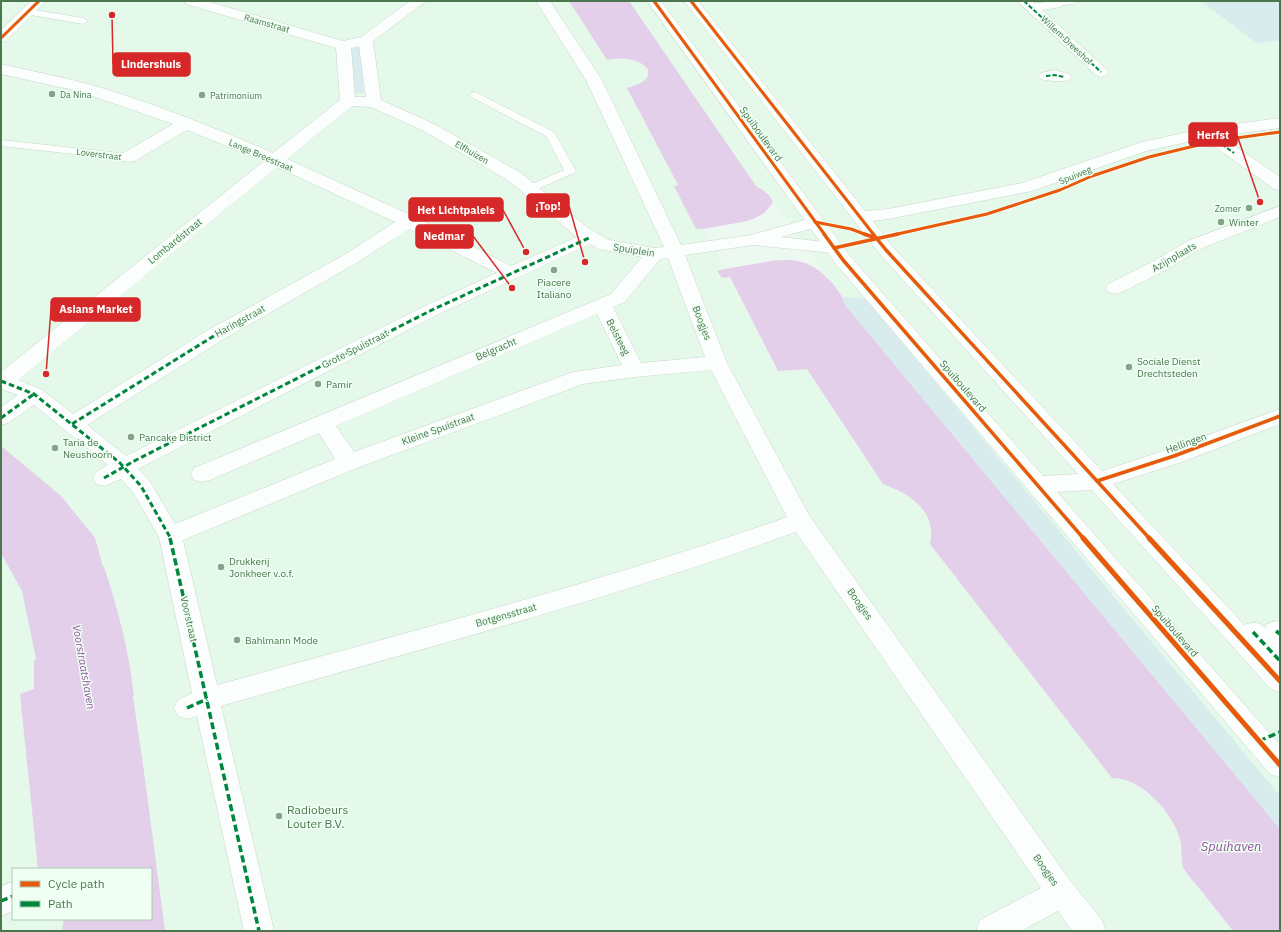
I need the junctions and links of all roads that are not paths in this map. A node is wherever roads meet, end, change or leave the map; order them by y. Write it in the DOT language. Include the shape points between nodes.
graph roads {
  1 [pos="40,1"];
  2 [pos="190,1"];
  3 [pos="418,1"];
  4 [pos="543,1"];
  5 [pos="654,1"];
  6 [pos="691,1"];
  7 [pos="1074,1"];
  8 [pos="1054,2"];
  9 [pos="1028,4"];
  10 [pos="28,12"];
  11 [pos="83,21"];
  12 [pos="1,38"];
  13 [pos="366,40"];
  14 [pos="344,44"];
  15 [pos="1,69"];
  16 [pos="1101,72"];
  17 [pos="1046,76"];
  18 [pos="1064,78"];
  19 [pos="475,95"];
  20 [pos="348,101"];
  21 [pos="374,102"];
  22 [pos="1280,123"];
  23 [pos="188,124"];
  24 [pos="1206,133"];
  25 [pos="1,143"];
  26 [pos="129,157"];
  27 [pos="274,160"];
  28 [pos="1280,185"];
  29 [pos="529,189"];
  30 [pos="1280,211"];
  31 [pos="860,217"];
  32 [pos="409,220"];
  33 [pos="815,222"];
  34 [pos="587,235"];
  35 [pos="753,240"];
  36 [pos="834,248"];
  37 [pos="675,252"];
  38 [pos="654,254"];
  39 [pos="509,274"];
  40 [pos="1115,288"];
  41 [pos="602,305"];
  42 [pos="717,363"];
  43 [pos="635,370"];
  44 [pos="2,382"];
  45 [pos="34,394"];
  46 [pos="1280,416"];
  47 [pos="1,418"];
  48 [pos="322,423"];
  49 [pos="72,424"];
  50 [pos="348,462"];
  51 [pos="114,473"];
  52 [pos="202,474"];
  53 [pos="1097,481"];
  54 [pos="1037,485"];
  55 [pos="802,521"];
  56 [pos="170,536"];
  57 [pos="1270,632"];
  58 [pos="1280,661"];
  59 [pos="1280,681"];
  60 [pos="197,703"];
  61 [pos="1280,765"];
  62 [pos="1062,893"];
  63 [pos="12,896"];
  64 [pos="1,901"];
  65 [pos="259,931"];
  66 [pos="991,931"];
  67 [pos="1091,931"];
  1 -- 10 [label="street"];
  2 -- 14 [label="street, Raamstraat"];
  3 -- 13 [label="street"];
  4 -- 37 [label="street" via="594,80"];
  5 -- 33 [label="street, Spuiboulevard"];
  6 -- 31 [label="street"];
  7 -- 8 [label="lane"];
  8 -- 9 [label="street, Willem Dreeshof"];
  9 -- 16 [label="street, Willem Dreeshof"];
  10 -- 11 [label="lane"];
  10 -- 12 [label="street"];
  13 -- 14 [label="street"];
  13 -- 21 [label="street"];
  14 -- 20 [label="street"];
  15 -- 23 [label="street, Lange Breestraat" via="94,90"];
  17 -- 18 [label="street"];
  19 -- 29 [label="lane" via="550,134 570,171"];
  20 -- 21 [label="street, Elfhuizen"];
  20 -- 27 [label="street, Lombardstraat"];
  21 -- 29 [label="street, Elfhuizen" via="428,127 515,177"];
  22 -- 24 [label="street, Spuiweg"];
  23 -- 26 [label="street, Loverstraat"];
  23 -- 27 [label="street, Lange Breestraat"];
  24 -- 28 [label="street"];
  24 -- 31 [label="street, Spuiweg" via="1142,147 1026,187 888,214"];
  25 -- 26 [label="lane, Loverstraat"];
  27 -- 32 [label="street, Lange Breestraat"];
  27 -- 44 [label="street, Lombardstraat"];
  29 -- 34 [label="street, Elfhuizen"];
  30 -- 40 [label="street, Azijnplaats" via="1194,244 1159,266"];
  31 -- 53 [label="street" via="886,250"];
  32 -- 39 [label="street, Lange Breestraat"];
  32 -- 49 [label="street, Haringstraat" via="352,258 217,334"];
  33 -- 35 [label="street"];
  33 -- 36 [label="street, Spuiboulevard"];
  34 -- 38 [label="street, Spuiplein" via="604,245"];
  34 -- 39 [label="street, Grote Spuistraat"];
  35 -- 36 [label="street"];
  35 -- 37 [label="street, Spuiplein"];
  36 -- 54 [label="street, Spuiboulevard"];
  37 -- 38 [label="street, Spuiplein"];
  37 -- 42 [label="street, Boogjes"];
  38 -- 41 [label="street, Belgracht" via="618,298"];
  39 -- 51 [label="street, Grote Spuistraat" via="434,309"];
  41 -- 43 [label="street, Belsteeg"];
  41 -- 48 [label="street, Belgracht"];
  42 -- 43 [label="street, Kleine Spuistraat"];
  42 -- 55 [label="street, Boogjes"];
  43 -- 50 [label="street, Kleine Spuistraat" via="580,377"];
  44 -- 45 [label="street, Voorstraat"];
  45 -- 47 [label="street"];
  45 -- 49 [label="street, Voorstraat"];
  46 -- 53 [label="street, Hellingen" via="1174,456"];
  48 -- 50 [label="street"];
  48 -- 52 [label="street, Belgracht"];
  49 -- 51 [label="street, Voorstraat" via="120,463"];
  50 -- 56 [label="street, Kleine Spuistraat"];
  51 -- 56 [label="street, Voorstraat" via="141,486"];
  53 -- 54 [label="street, Hellingen"];
  53 -- 59 [label="street"];
  54 -- 61 [label="street, Spuiboulevard"];
  55 -- 60 [label="street, Botgensstraat" via="714,552 503,616"];
  55 -- 62 [label="street, Boogjes"];
  56 -- 60 [label="street, Voorstraat"];
  57 -- 58 [label="street"];
  60 -- 65 [label="street, Voorstraat"];
  62 -- 66 [label="street"];
  62 -- 67 [label="street, Boogjes"];
  63 -- 64 [label="street"];
}
